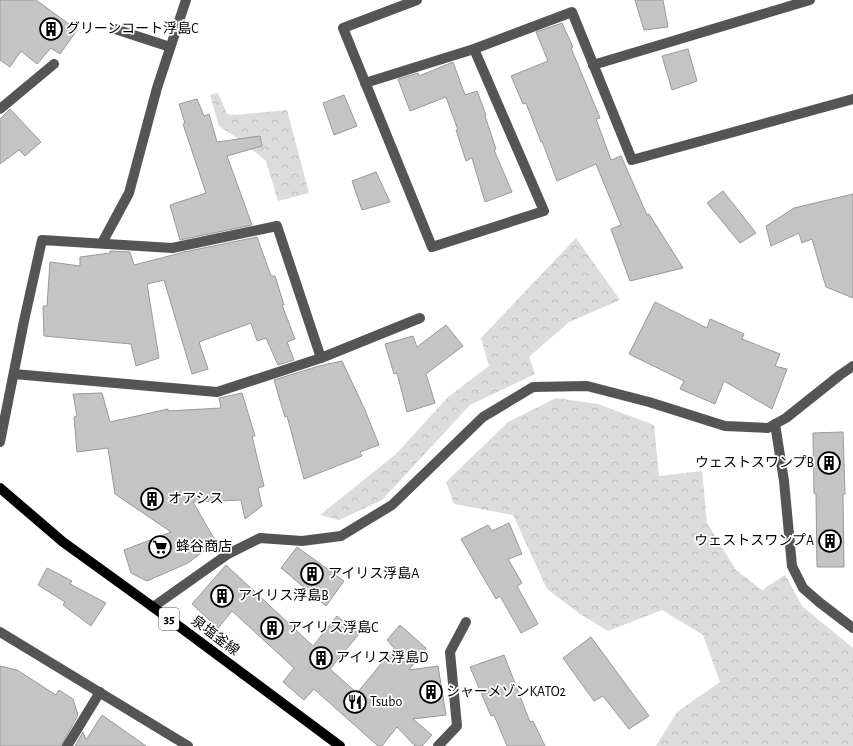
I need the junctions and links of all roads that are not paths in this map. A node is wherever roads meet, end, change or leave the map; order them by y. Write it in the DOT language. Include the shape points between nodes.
graph roads {
  1 [pos="186,0"];
  2 [pos="416,0"];
  3 [pos="810,0"];
  4 [pos="115,28"];
  5 [pos="170,47"];
  6 [pos="474,48"];
  7 [pos="54,64"];
  8 [pos="593,65"];
  9 [pos="365,83"];
  10 [pos="853,99"];
  11 [pos="0,108"];
  12 [pos="102,244"];
  13 [pos="420,318"];
  14 [pos="321,358"];
  15 [pos="853,366"];
  16 [pos="14,374"];
  17 [pos="775,424"];
  18 [pos="0,442"];
  19 [pos="0,488"];
  20 [pos="153,607"];
  21 [pos="466,622"];
  22 [pos="853,628"];
  23 [pos="0,632"];
  24 [pos="100,692"];
  25 [pos="67,746"];
  26 [pos="188,746"];
  27 [pos="340,746"];
  28 [pos="438,746"];
  1 -- 5 [label="street"];
  2 -- 9 [label="street" via="343,28"];
  3 -- 8 [label="street"];
  4 -- 5 [label="street"];
  5 -- 12 [label="street" via="129,193"];
  6 -- 8 [label="street" via="572,12"];
  6 -- 9 [label="street"];
  6 -- 9 [label="street" via="544,211 432,247"];
  7 -- 11 [label="street"];
  8 -- 10 [label="street" via="632,160"];
  12 -- 14 [label="street" via="172,248 277,226"];
  12 -- 16 [label="street" via="42,240"];
  13 -- 14 [label="street"];
  14 -- 16 [label="street" via="217,392"];
  15 -- 17 [label="street"];
  16 -- 18 [label="street"];
  17 -- 20 [label="street" via="768,428 725,426 587,386 533,387 483,417 392,505 341,536 302,541 260,538 228,554"];
  17 -- 22 [label="street" via="784,481 792,566 803,588"];
  19 -- 20 [label="main road, 泉塩釜線 / 35" via="63,542"];
  20 -- 27 [label="main road, 泉塩釜線 / 35"];
  21 -- 28 [label="street" via="450,652 457,726"];
  23 -- 24 [label="street"];
  24 -- 25 [label="street"];
  24 -- 26 [label="street"];
}
